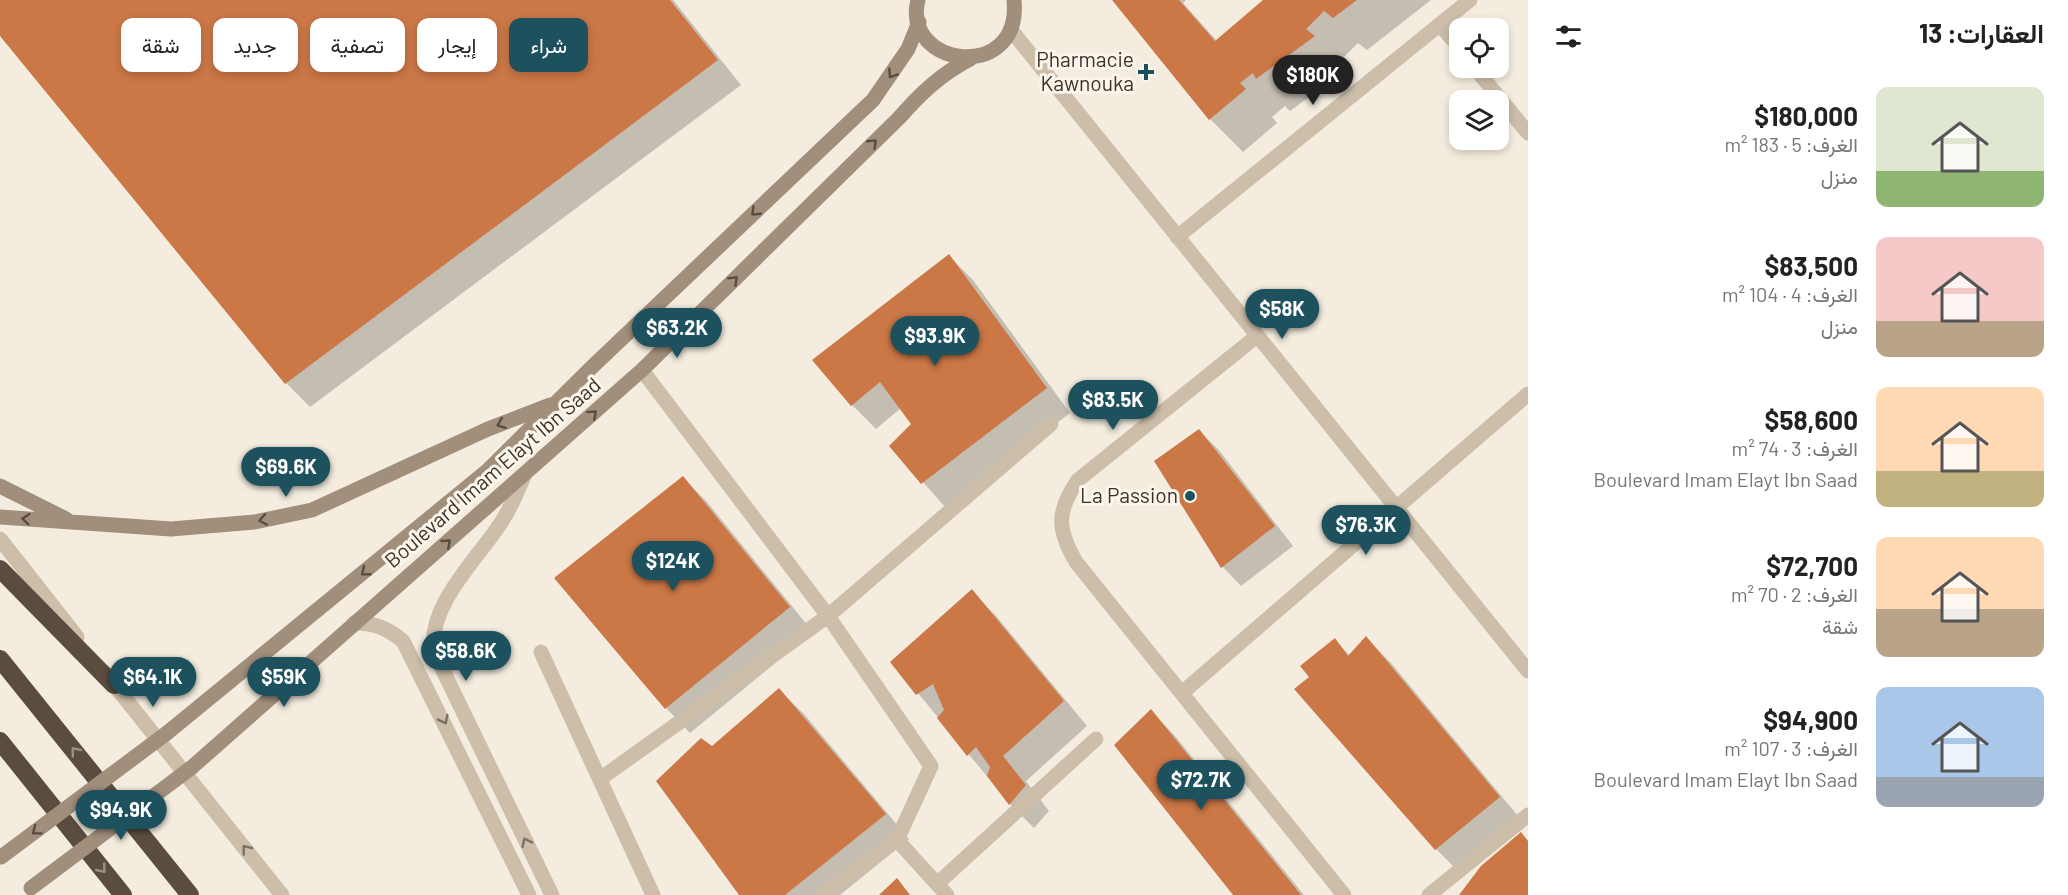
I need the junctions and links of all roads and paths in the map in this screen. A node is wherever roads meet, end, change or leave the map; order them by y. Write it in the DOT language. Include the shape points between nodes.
graph roads {
  1 [pos="918,0"];
  2 [pos="1014,0"];
  3 [pos="1470,0"];
  4 [pos="919,22"];
  5 [pos="1440,25"];
  6 [pos="1011,30"];
  7 [pos="1449,35"];
  8 [pos="970,58"];
  9 [pos="1483,78"];
  10 [pos="1528,133"];
  11 [pos="1177,237"];
  12 [pos="1257,336"];
  13 [pos="642,370"];
  14 [pos="1528,394"];
  15 [pos="556,403"];
  16 [pos="1051,424"];
  17 [pos="524,476"];
  18 [pos="0,486"];
  19 [pos="1397,508"];
  20 [pos="0,517"];
  21 [pos="74,523"];
  22 [pos="0,539"];
  23 [pos="0,569"];
  24 [pos="828,616"];
  25 [pos="354,623"];
  26 [pos="541,652"];
  27 [pos="0,659"];
  28 [pos="1528,670"];
  29 [pos="114,685"];
  30 [pos="1183,692"];
  31 [pos="1096,739"];
  32 [pos="0,741"];
  33 [pos="600,779"];
  34 [pos="1528,815"];
  35 [pos="897,840"];
  36 [pos="1,858"];
  37 [pos="943,889"];
  38 [pos="26,892"];
  39 [pos="123,895"];
  40 [pos="190,895"];
  41 [pos="282,895"];
  42 [pos="529,895"];
  43 [pos="552,895"];
  44 [pos="653,895"];
  45 [pos="821,895"];
  46 [pos="1344,895"];
  47 [pos="1429,895"];
  1 -- 4 [label="street"];
  2 -- 6 [label="street"];
  3 -- 5 [label="street"];
  4 -- 8 [label="street" via="926,38 938,50"];
  4 -- 15 [label="street, Boulevard Imam Elayt Ibn Saad, one-way" via="908,49 873,100"];
  5 -- 7 [label="street"];
  5 -- 11 [label="street"];
  6 -- 8 [label="street, Boulevard Imam Elayt Ibn Saad" via="987,54"];
  6 -- 11 [label="street"];
  13 -- 8 [label="street, Boulevard Imam Elayt Ibn Saad, one-way" via="920,94 944,73"];
  9 -- 10 [label="street"];
  11 -- 12 [label="street"];
  12 -- 19 [label="street"];
  12 -- 30 [label="street" via="1078,480 1062,508 1064,542 1076,562"];
  17 -- 13 [label="street, Boulevard Imam Elayt Ibn Saad, one-way"];
  13 -- 24 [label="street"];
  14 -- 19 [label="street"];
  15 -- 21 [label="street, one-way" via="488,429 312,510 255,522 171,529"];
  15 -- 36 [label="street, Boulevard Imam Elayt Ibn Saad, one-way, bridge" via="487,471 167,733"];
  16 -- 24 [label="street"];
  25 -- 17 [label="street, Boulevard Imam Elayt Ibn Saad, one-way"];
  43 -- 17 [label="street, one-way" via="434,652 431,638 434,623 466,569 496,529"];
  18 -- 21 [label="street"];
  19 -- 28 [label="street"];
  19 -- 30 [label="street"];
  21 -- 20 [label="street, one-way"];
  22 -- 29 [label="street"];
  23 -- 29 [label="highway"];
  24 -- 33 [label="street"];
  24 -- 35 [label="street" via="931,765"];
  25 -- 38 [label="street, Boulevard Imam Elayt Ibn Saad, bridge" via="191,768"];
  25 -- 42 [label="street, one-way" via="372,623 403,641"];
  26 -- 33 [label="street"];
  40 -- 27 [label="highway, one-way"];
  41 -- 29 [label="street, one-way"];
  30 -- 46 [label="street"];
  31 -- 37 [label="street"];
  32 -- 39 [label="highway, one-way"];
  33 -- 44 [label="street"];
  34 -- 47 [label="street"];
  35 -- 37 [label="street"];
  35 -- 45 [label="street"];
}
